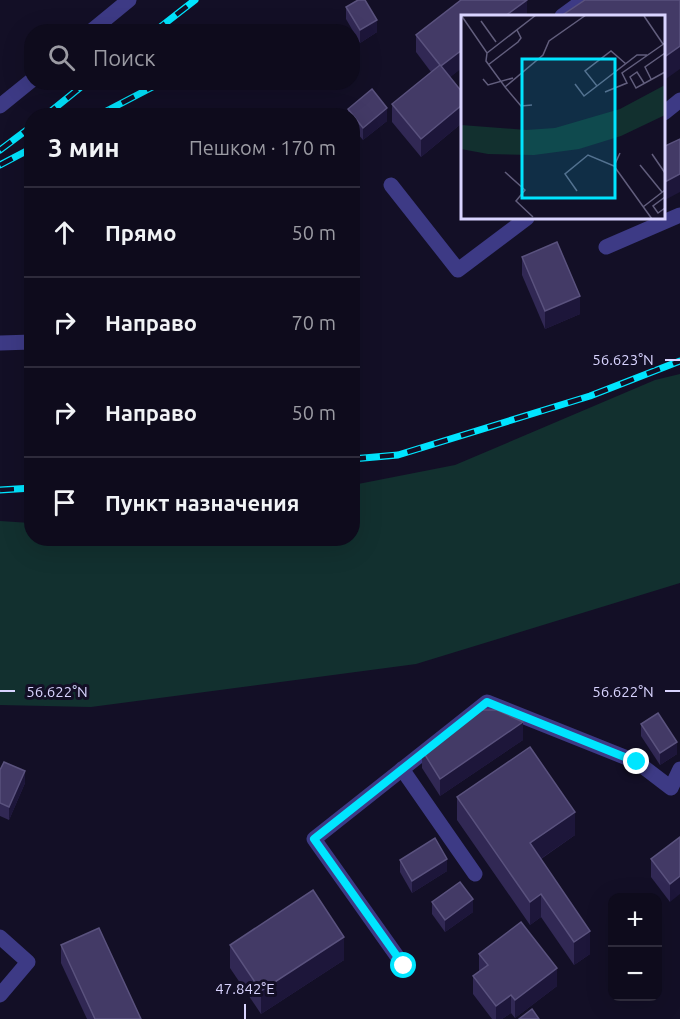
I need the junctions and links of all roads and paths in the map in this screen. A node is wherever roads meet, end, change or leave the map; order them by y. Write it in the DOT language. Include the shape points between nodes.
graph roads {
  1 [pos="129,0"];
  2 [pos="584,0"];
  3 [pos="563,15"];
  4 [pos="100,24"];
  5 [pos="24,86"];
  6 [pos="680,100"];
  7 [pos="0,106"];
  8 [pos="665,111"];
  9 [pos="391,185"];
  10 [pos="680,215"];
  11 [pos="526,219"];
  12 [pos="606,247"];
  13 [pos="24,342"];
  14 [pos="0,343"];
  15 [pos="402,769"];
  16 [pos="680,769"];
  17 [pos="676,794"];
  18 [pos="475,874"];
  19 [pos="0,937"];
  20 [pos="404,966"];
  21 [pos="0,995"];
  1 -- 4 [label="lane"];
  2 -- 3 [label="lane"];
  5 -- 7 [label="lane"];
  6 -- 8 [label="lane"];
  9 -- 11 [label="lane" via="458,270"];
  10 -- 12 [label="lane"];
  13 -- 14 [label="lane"];
  15 -- 17 [label="lane" via="487,702 637,762"];
  15 -- 18 [label="lane"];
  15 -- 20 [label="lane" via="314,839"];
  16 -- 17 [label="lane"];
  19 -- 21 [label="lane" via="28,962"];
}
